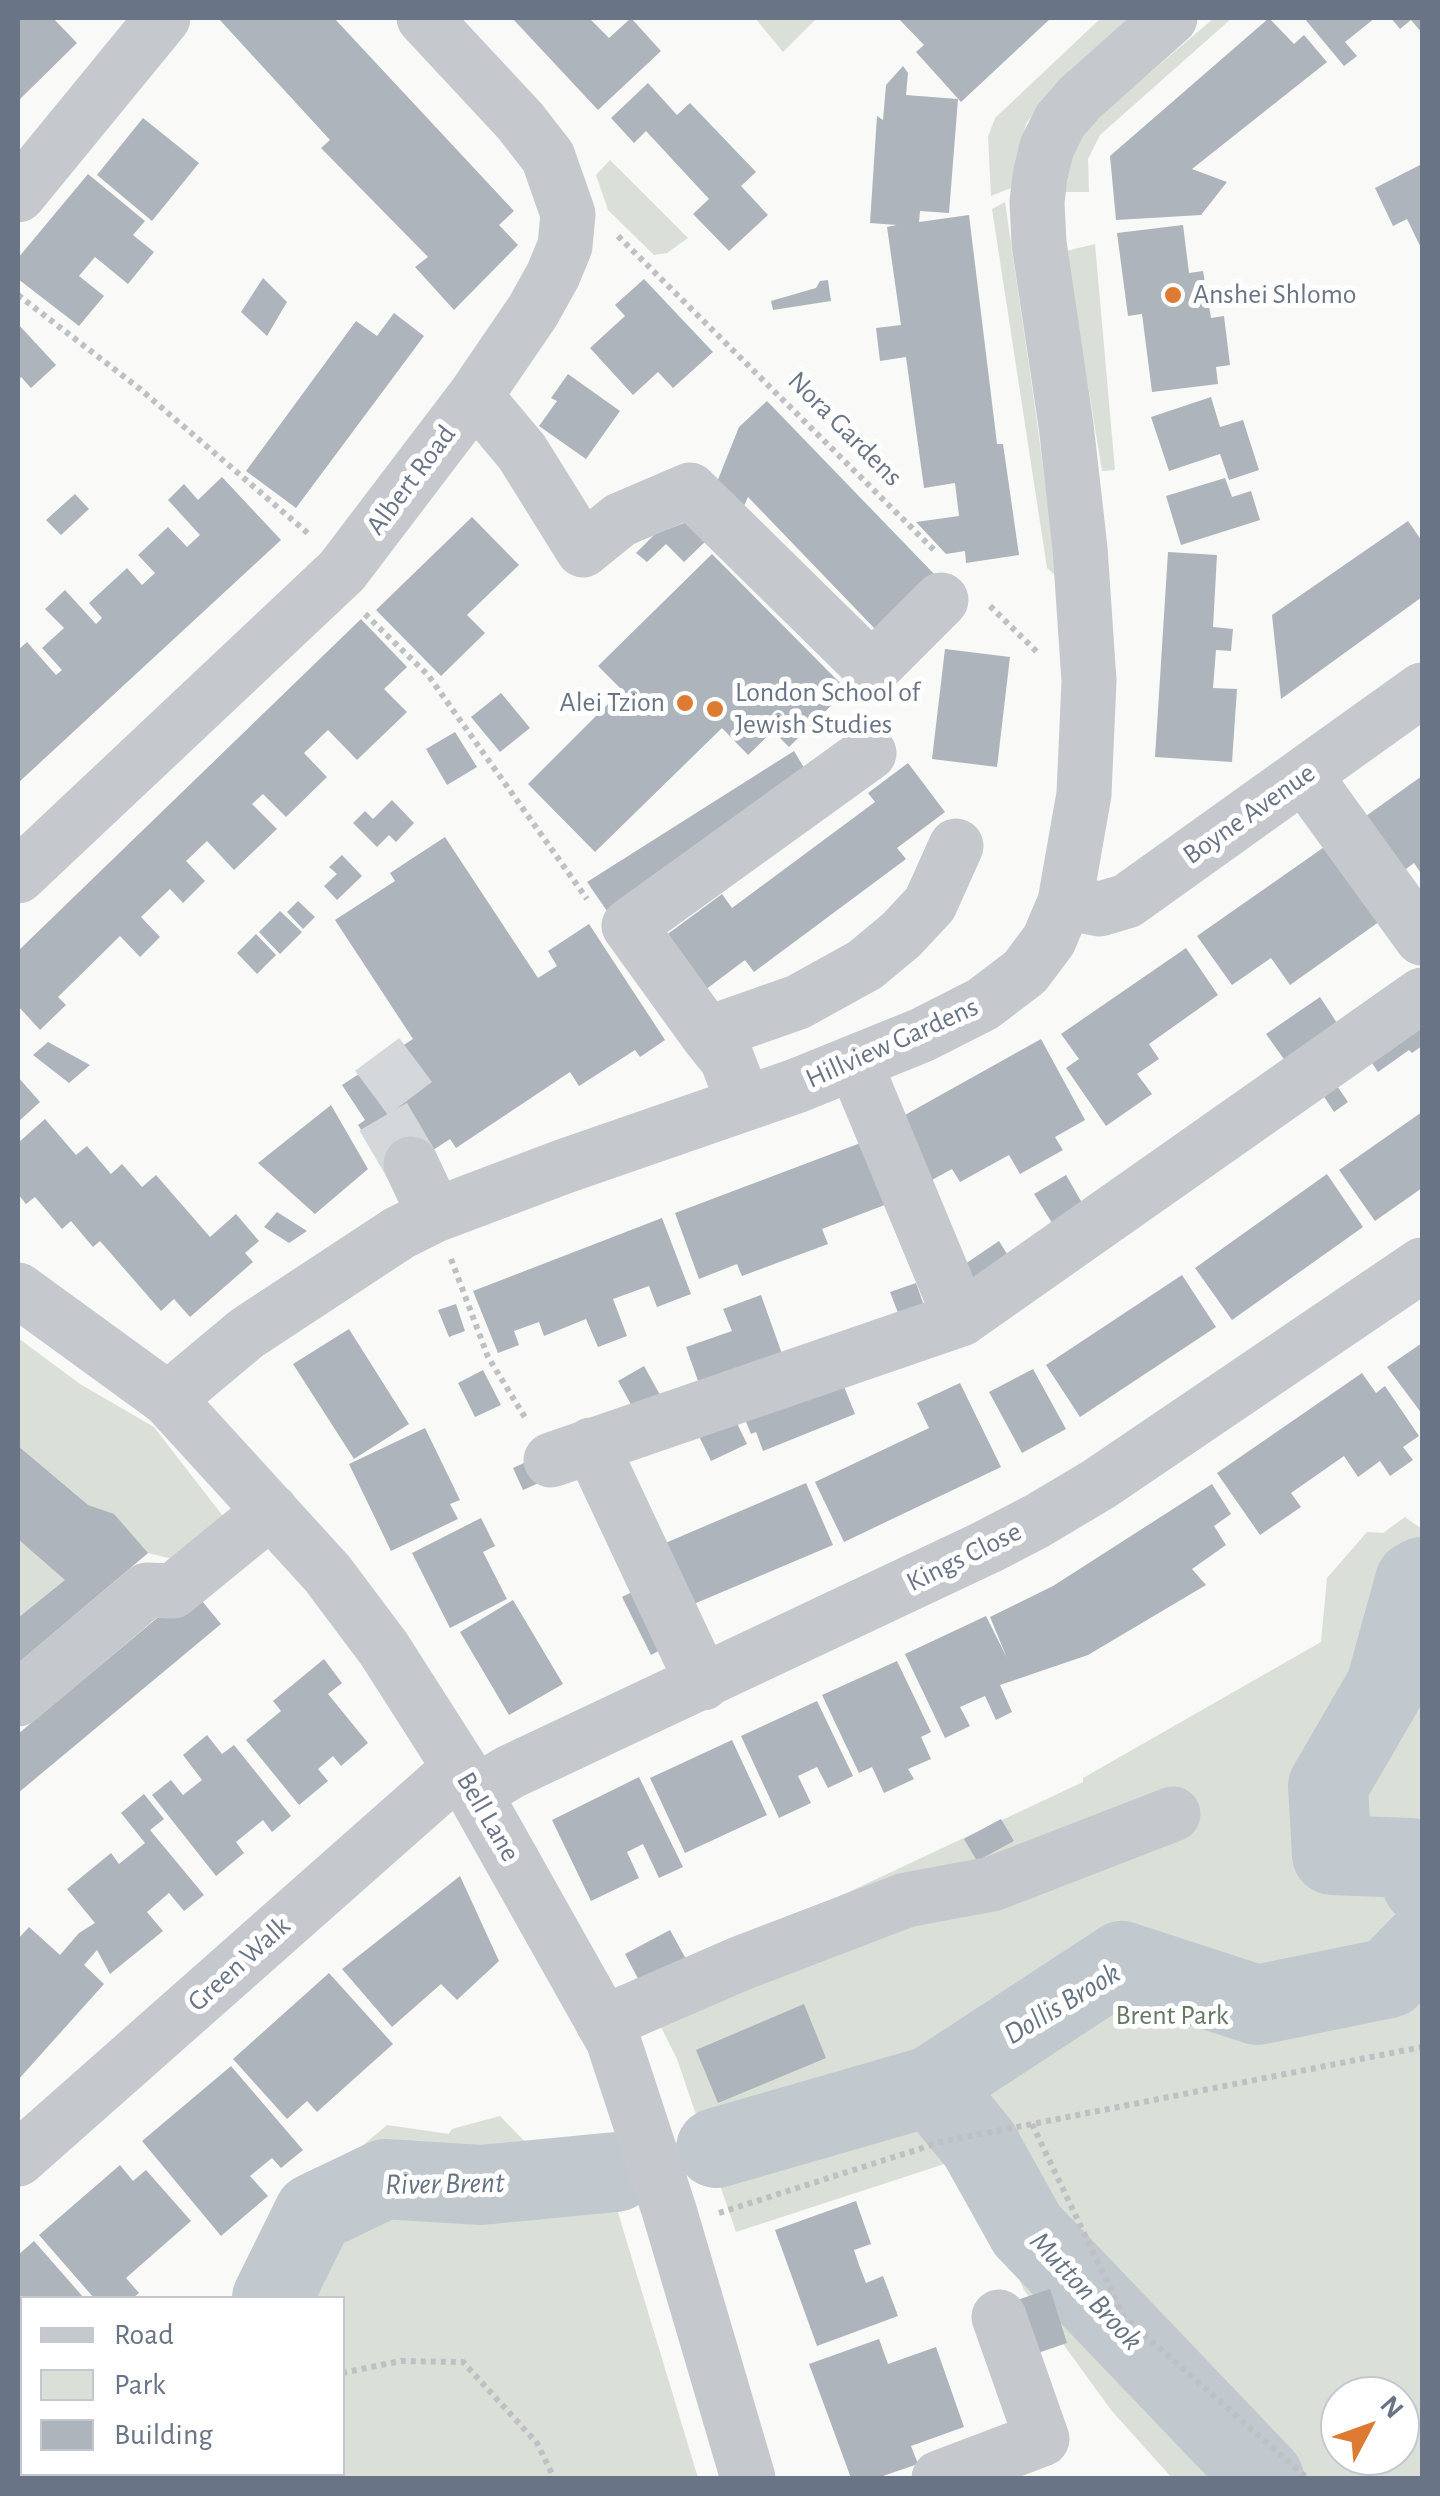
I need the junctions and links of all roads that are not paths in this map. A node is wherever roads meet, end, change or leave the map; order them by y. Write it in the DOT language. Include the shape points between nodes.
graph roads {
  1 [pos="163,18"];
  2 [pos="424,18"];
  3 [pos="1170,18"];
  4 [pos="18,195"];
  5 [pos="475,396"];
  6 [pos="955,585"];
  7 [pos="1422,690"];
  8 [pos="870,753"];
  9 [pos="1304,775"];
  10 [pos="956,846"];
  11 [pos="18,876"];
  12 [pos="1065,902"];
  13 [pos="1422,938"];
  14 [pos="1422,995"];
  15 [pos="707,1034"];
  16 [pos="855,1064"];
  17 [pos="744,1103"];
  18 [pos="412,1164"];
  19 [pos="435,1215"];
  20 [pos="1422,1265"];
  21 [pos="18,1290"];
  22 [pos="961,1319"];
  23 [pos="168,1399"];
  24 [pos="271,1511"];
  25 [pos="702,1682"];
  26 [pos="18,1699"];
  27 [pos="467,1781"];
  28 [pos="1172,1814"];
  29 [pos="603,2023"];
  30 [pos="18,2159"];
  31 [pos="998,2317"];
  32 [pos="748,2478"];
  33 [pos="939,2478"];
  1 -- 4 [label="street"];
  2 -- 5 [label="street, Albert Road" via="548,157 568,214 553,275"];
  3 -- 12 [label="street, Hillview Gardens" via="1060,121 1040,176 1038,243 1074,496 1089,681 1084,794"];
  5 -- 6 [label="street" via="522,452 583,550 620,520 690,490 872,669"];
  5 -- 11 [label="street, Albert Road" via="337,576"];
  7 -- 9 [label="street, Boyne Avenue"];
  8 -- 15 [label="street" via="630,926"];
  9 -- 12 [label="street, Boyne Avenue" via="1127,901 1100,909"];
  9 -- 13 [label="street"];
  10 -- 15 [label="street" via="930,904 865,965 798,1002"];
  12 -- 16 [label="street, Hillview Gardens" via="1049,940 1024,972 982,1004"];
  14 -- 22 [label="street"];
  15 -- 17 [label="street"];
  16 -- 17 [label="street, Hillview Gardens"];
  16 -- 22 [label="street"];
  17 -- 19 [label="street, Hillview Gardens"];
  18 -- 19 [label="street"];
  19 -- 23 [label="street, Hillview Gardens" via="247,1332"];
  20 -- 25 [label="street, Kings Close" via="1100,1484"];
  21 -- 23 [label="street, Bell Lane"];
  22 -- 25 [label="street" via="571,1452"];
  23 -- 24 [label="street, Bell Lane"];
  24 -- 26 [label="street" via="173,1592 147,1590"];
  24 -- 27 [label="street, Bell Lane" via="384,1649"];
  25 -- 27 [label="street, Kings Close" via="510,1772"];
  27 -- 29 [label="street, Bell Lane"];
  27 -- 30 [label="street, Green Walk"];
  28 -- 29 [label="street" via="992,1884 906,1900"];
  29 -- 32 [label="street, Bell Lane" via="669,2210"];
  31 -- 33 [label="street" via="1042,2440"];
}
